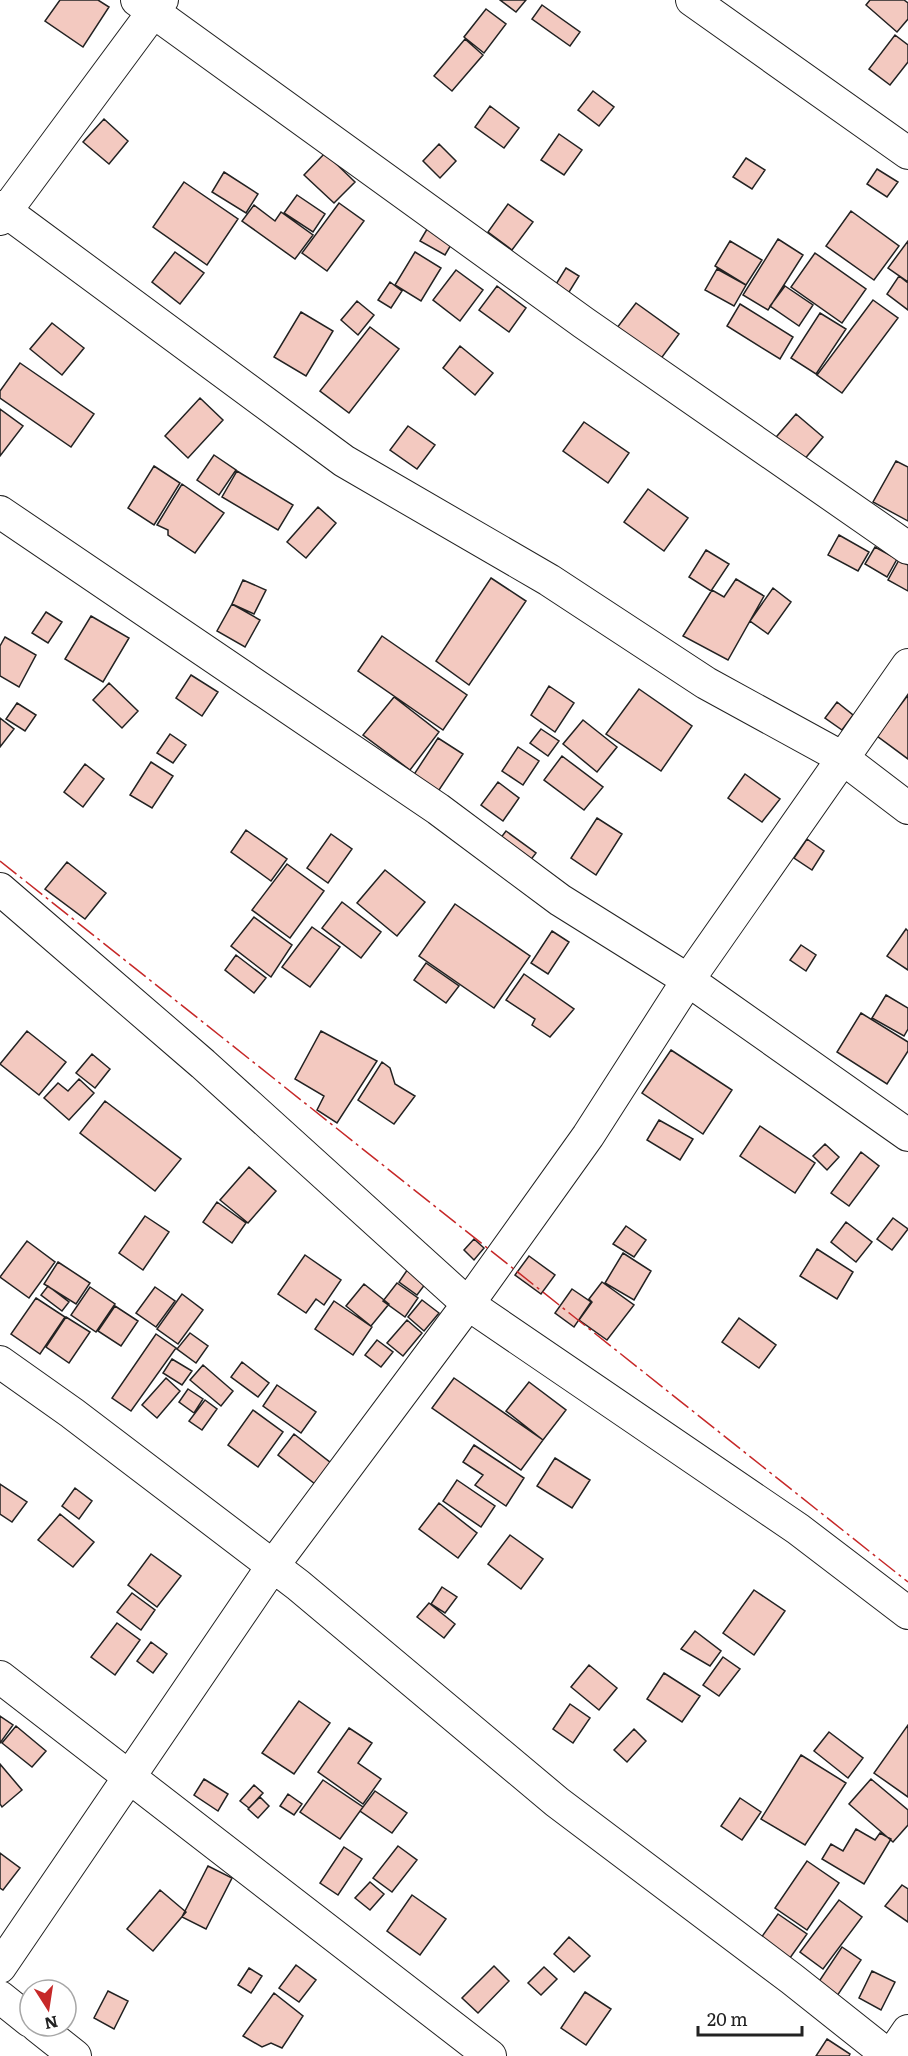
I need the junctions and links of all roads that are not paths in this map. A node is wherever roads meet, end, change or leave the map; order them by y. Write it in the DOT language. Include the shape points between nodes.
graph roads {
  1 [pos="692,0"];
  2 [pos="151,4"];
  3 [pos="908,153"];
  4 [pos="2,212"];
  5 [pos="0,512"];
  6 [pos="908,548"];
  7 [pos="908,665"];
  8 [pos="841,757"];
  9 [pos="908,808"];
  10 [pos="0,889"];
  11 [pos="688,980"];
  12 [pos="908,1135"];
  13 [pos="468,1304"];
  14 [pos="0,1362"];
  15 [pos="273,1567"];
  16 [pos="908,1613"];
  17 [pos="0,1677"];
  18 [pos="130,1778"];
  19 [pos="0,1966"];
  20 [pos="0,1997"];
  21 [pos="18,2011"];
  22 [pos="908,2031"];
  23 [pos="52,2038"];
  24 [pos="75,2056"];
  25 [pos="490,2056"];
  26 [pos="890,2056"];
  1 -- 3 [label="street"];
  2 -- 4 [label="street"];
  2 -- 6 [label="street" via="584,323"];
  4 -- 8 [label="street" via="344,461 549,580 705,683"];
  5 -- 11 [label="street" via="438,809 560,900"];
  7 -- 8 [label="street"];
  8 -- 9 [label="street"];
  8 -- 11 [label="street"];
  10 -- 13 [label="street" via="203,1064"];
  11 -- 12 [label="street"];
  11 -- 13 [label="street" via="588,1136"];
  13 -- 15 [label="street"];
  13 -- 16 [label="street" via="798,1529"];
  14 -- 15 [label="street"];
  15 -- 18 [label="street"];
  15 -- 26 [label="street" via="557,1802"];
  17 -- 18 [label="street"];
  18 -- 19 [label="street"];
  18 -- 25 [label="street"];
  20 -- 21 [label="street"];
  22 -- 26 [label="street"];
  23 -- 24 [label="street"];
}
